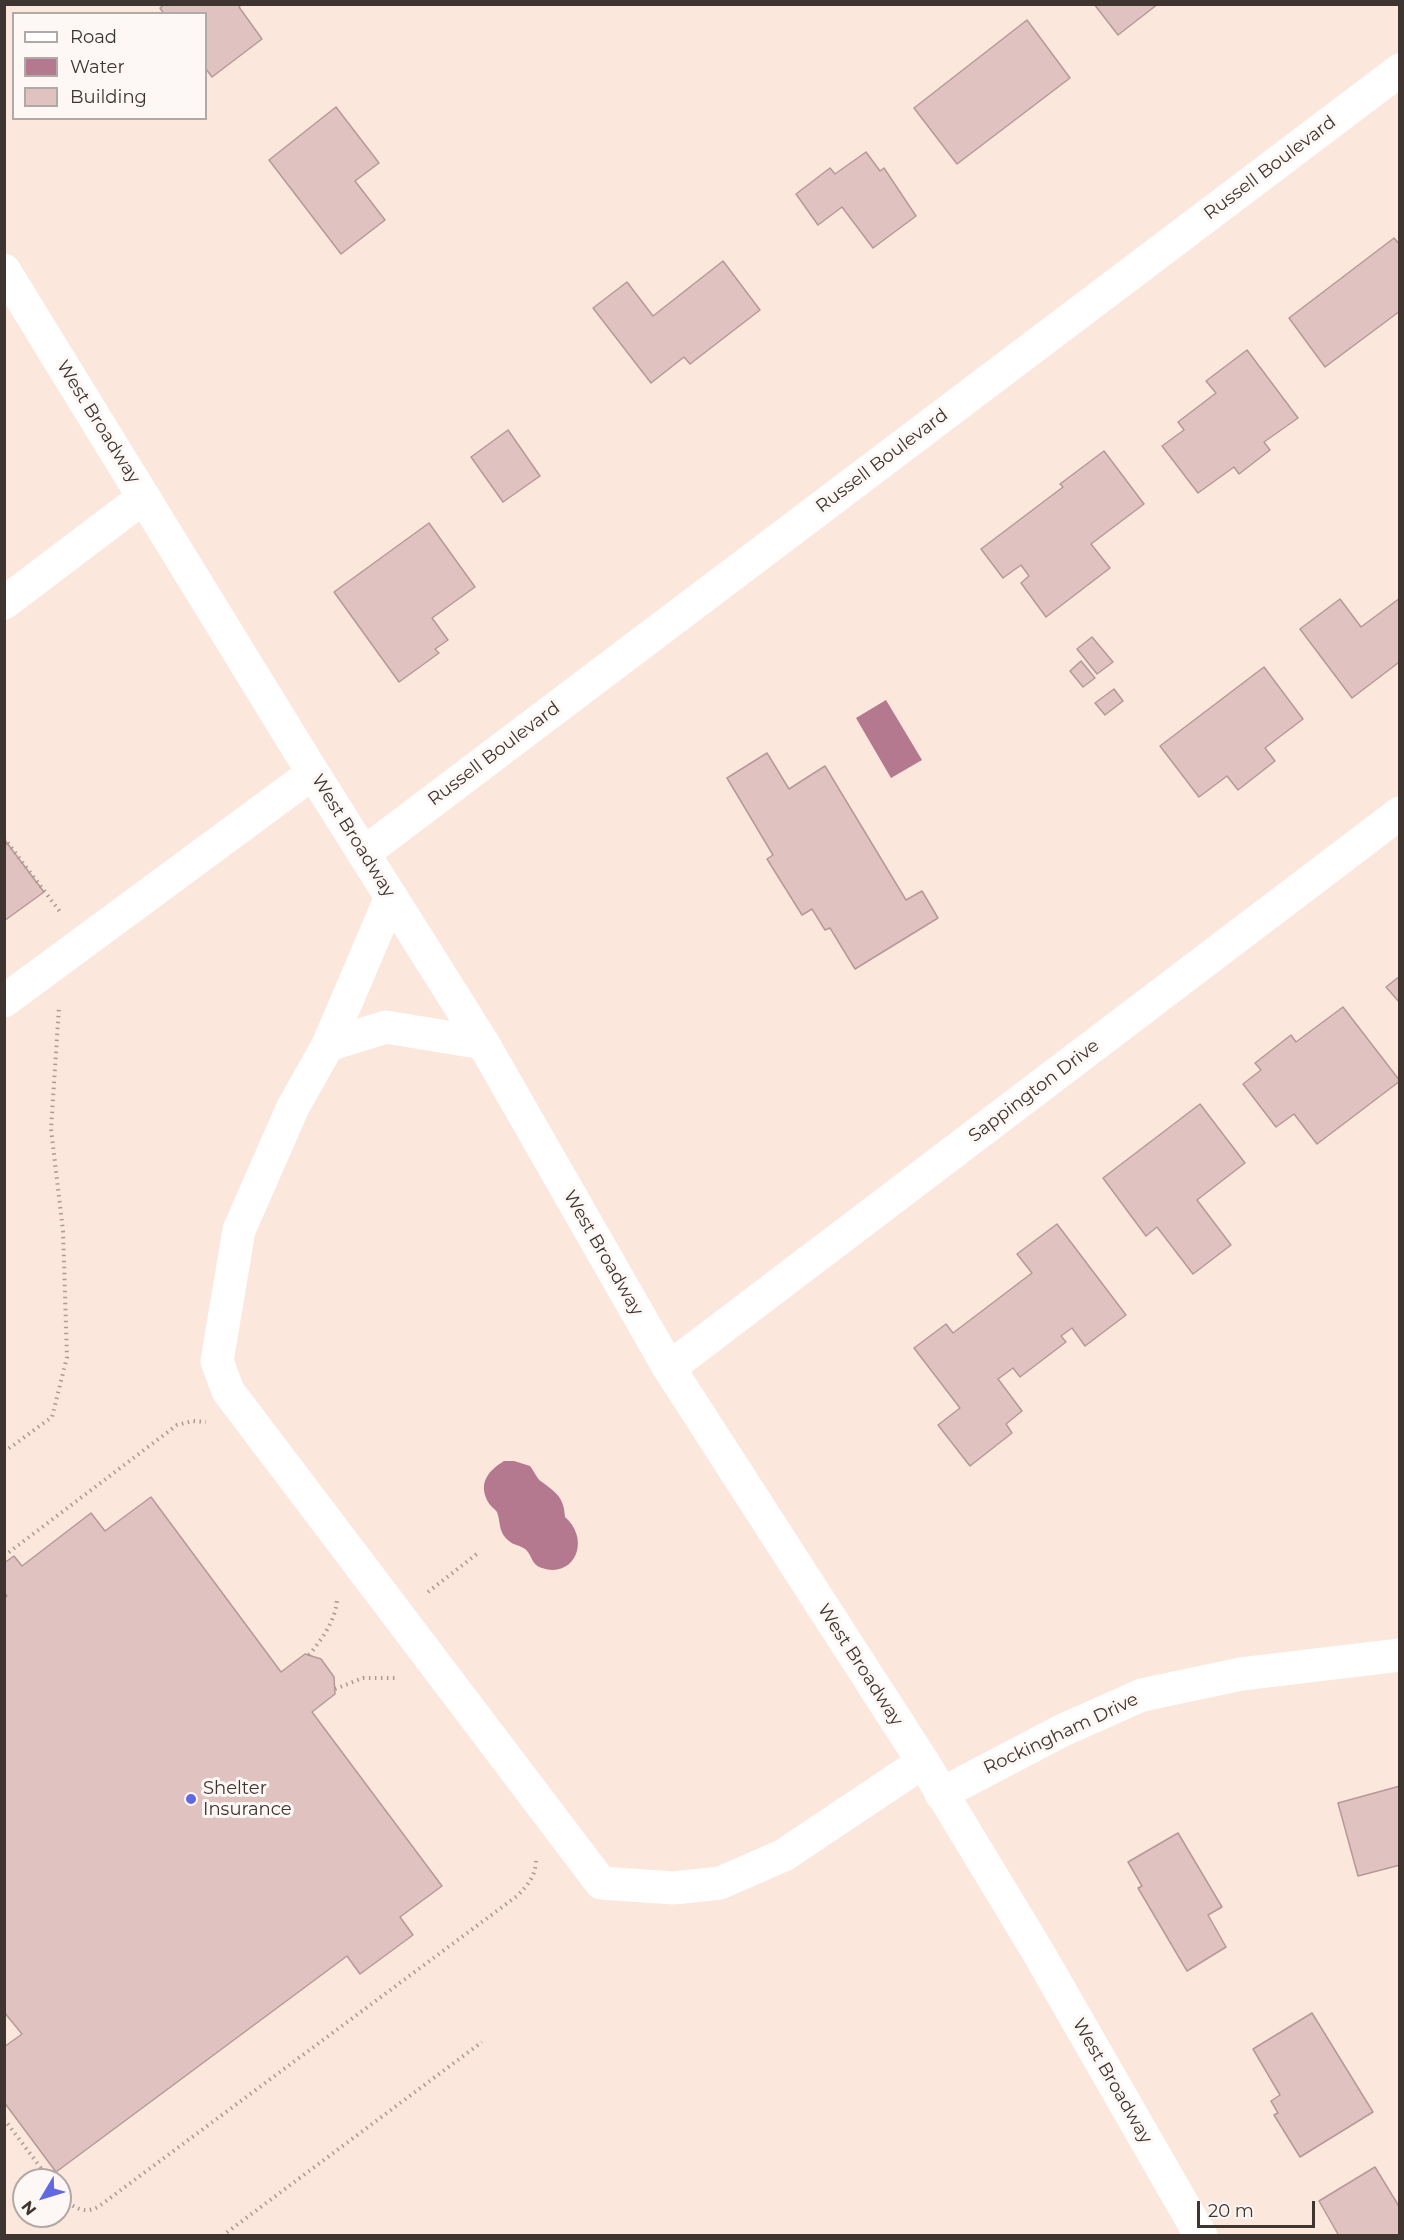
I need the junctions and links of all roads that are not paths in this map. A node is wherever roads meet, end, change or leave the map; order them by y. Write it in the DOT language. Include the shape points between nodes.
graph roads {
  1 [pos="1400,70"];
  2 [pos="4,270"];
  3 [pos="144,497"];
  4 [pos="4,603"];
  5 [pos="313,773"];
  6 [pos="1400,813"];
  7 [pos="364,853"];
  8 [pos="391,897"];
  9 [pos="4,1001"];
  10 [pos="483,1043"];
  11 [pos="328,1045"];
  12 [pos="669,1368"];
  13 [pos="1400,1655"];
  14 [pos="923,1762"];
  15 [pos="941,1794"];
  16 [pos="1201,2235"];
  1 -- 7 [label="street, Russell Boulevard"];
  2 -- 3 [label="street, West Broadway"];
  3 -- 4 [label="street"];
  3 -- 5 [label="street, West Broadway"];
  5 -- 7 [label="street, West Broadway"];
  5 -- 9 [label="street"];
  6 -- 12 [label="street, Sappington Drive"];
  7 -- 8 [label="street, West Broadway"];
  8 -- 10 [label="street, West Broadway"];
  8 -- 11 [label="street"];
  10 -- 11 [label="street" via="386,1027"];
  10 -- 12 [label="street, West Broadway"];
  11 -- 14 [label="street" via="293,1107 239,1230 217,1361 228,1391 601,1883 674,1888 720,1883 784,1855"];
  12 -- 14 [label="street, West Broadway"];
  13 -- 15 [label="street, Rockingham Drive" via="1241,1674 1142,1695 1063,1730"];
  14 -- 15 [label="street, West Broadway"];
  15 -- 16 [label="street, West Broadway" via="1038,1952"];
}
